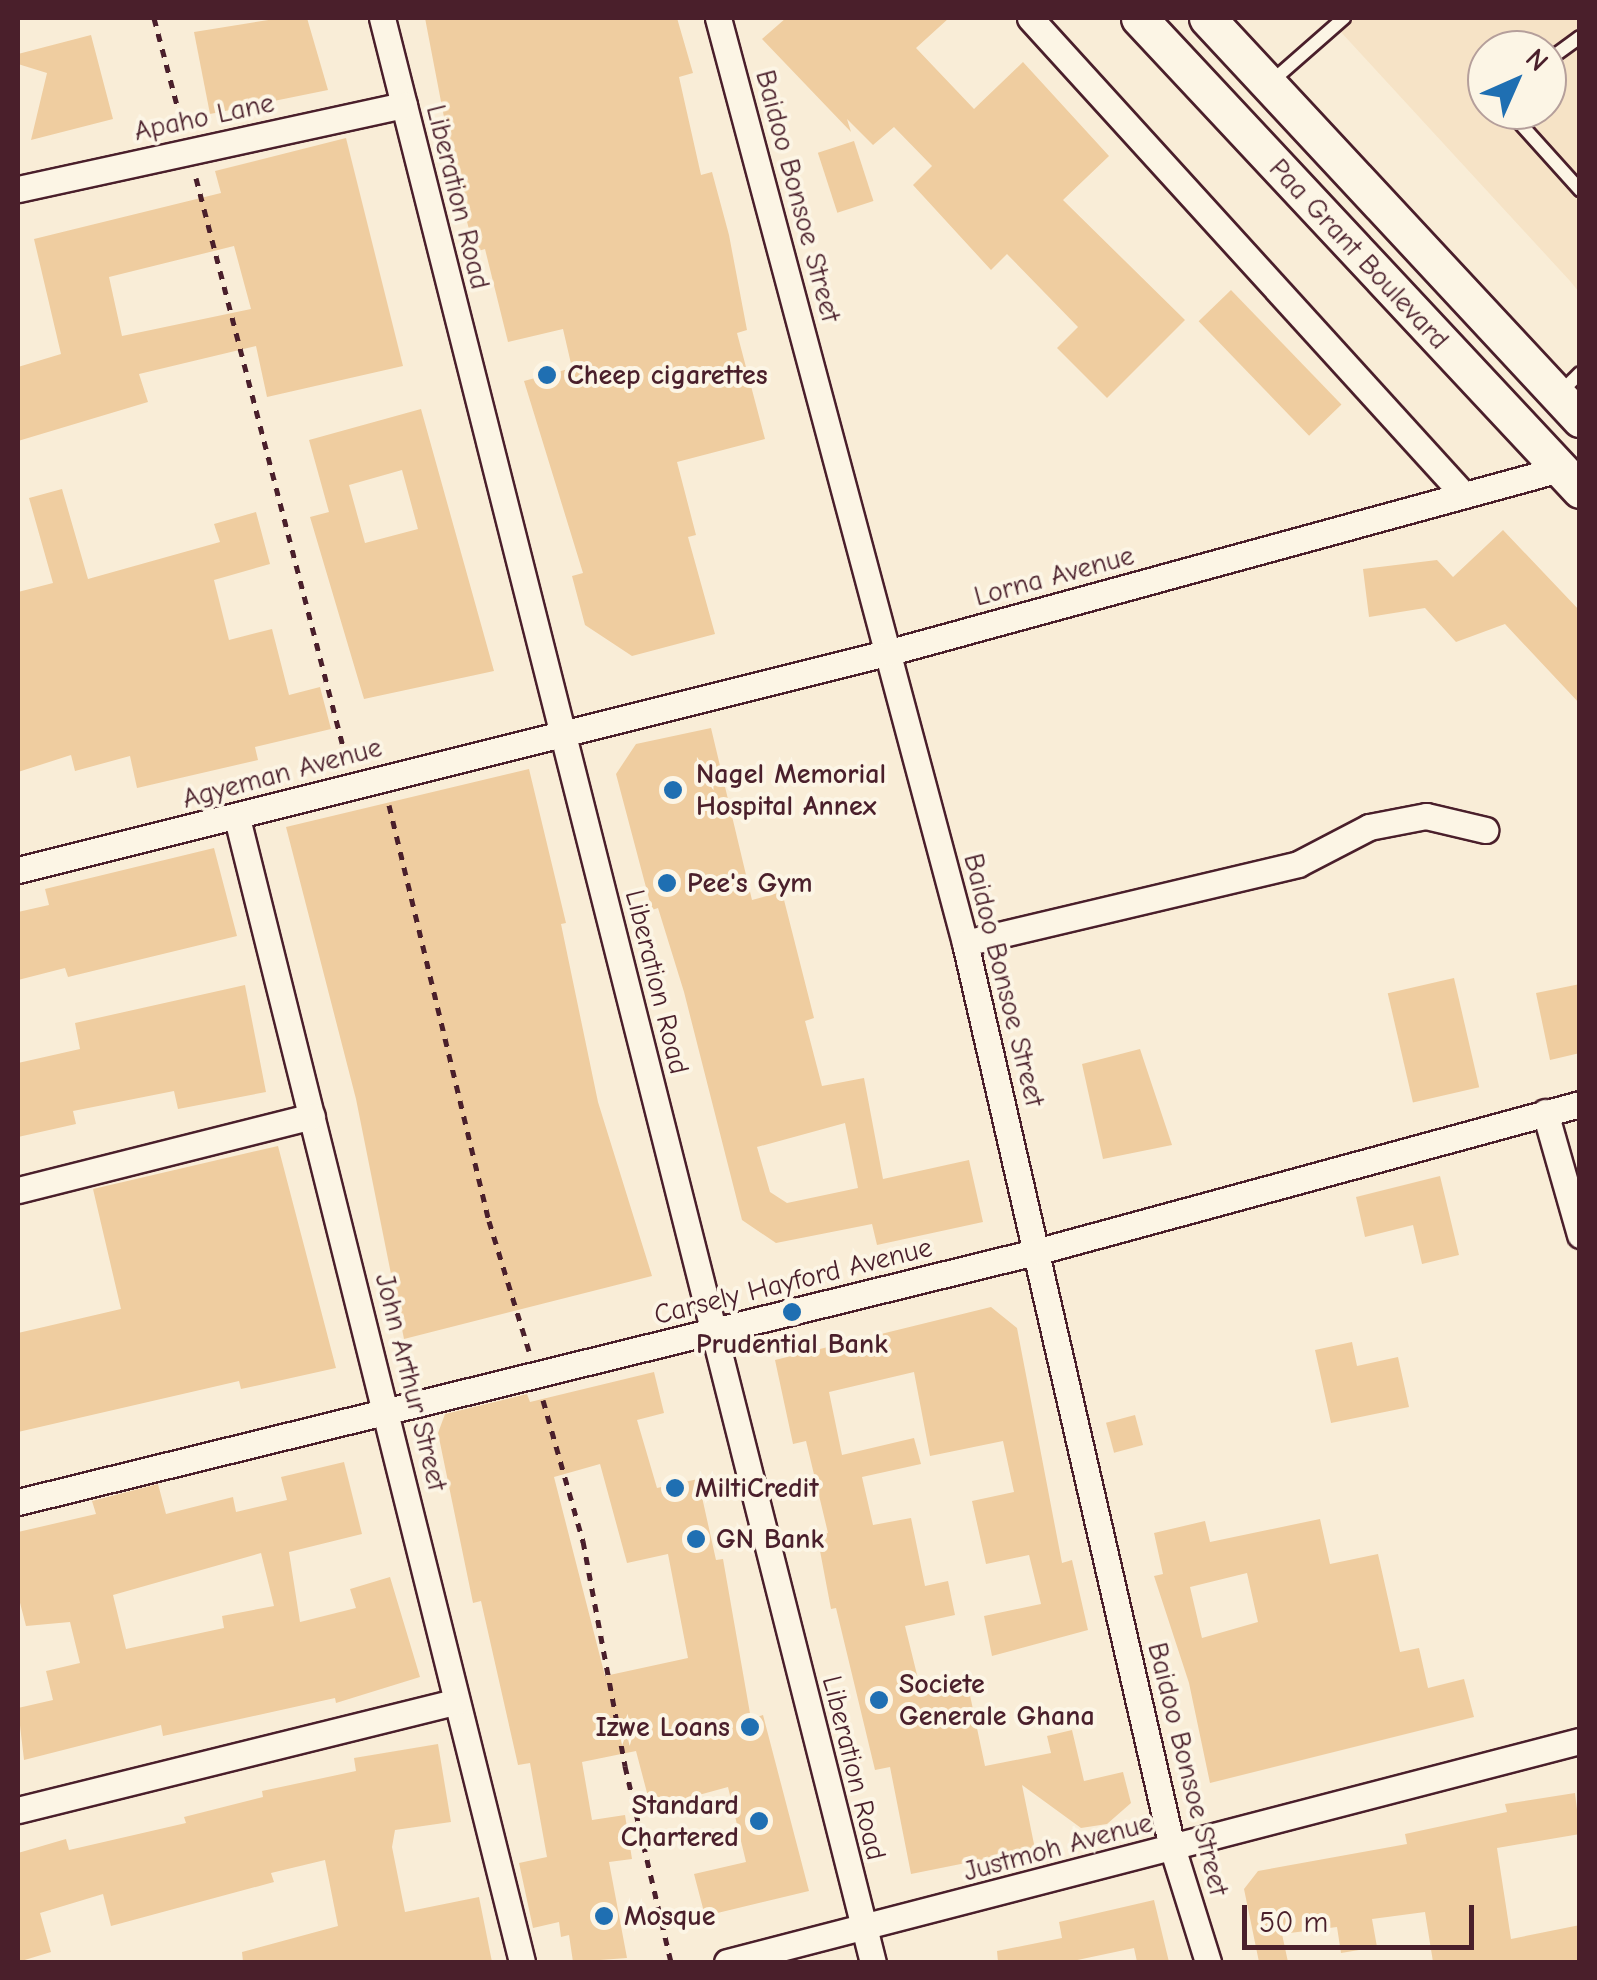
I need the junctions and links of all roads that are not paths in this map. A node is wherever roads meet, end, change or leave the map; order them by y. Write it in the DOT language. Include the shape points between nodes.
graph roads {
  1 [pos="382,18"];
  2 [pos="718,18"];
  3 [pos="1030,18"];
  4 [pos="1139,18"];
  5 [pos="1207,18"];
  6 [pos="1344,18"];
  7 [pos="1270,84"];
  8 [pos="404,105"];
  9 [pos="1526,130"];
  10 [pos="18,188"];
  11 [pos="1580,190"];
  12 [pos="1572,396"];
  13 [pos="1570,479"];
  14 [pos="1464,495"];
  15 [pos="890,652"];
  16 [pos="561,731"];
  17 [pos="238,818"];
  18 [pos="1485,830"];
  19 [pos="18,870"];
  20 [pos="965,943"];
  21 [pos="1580,1104"];
  22 [pos="1545,1112"];
  23 [pos="312,1116"];
  24 [pos="18,1190"];
  25 [pos="1580,1235"];
  26 [pos="1038,1252"];
  27 [pos="716,1331"];
  28 [pos="390,1410"];
  29 [pos="18,1502"];
  30 [pos="456,1702"];
  31 [pos="1580,1741"];
  32 [pos="18,1810"];
  33 [pos="1172,1847"];
  34 [pos="864,1932"];
  35 [pos="522,1962"];
  36 [pos="727,1962"];
  37 [pos="873,1962"];
  38 [pos="1208,1962"];
  1 -- 8 [label="street, Liberation Road"];
  2 -- 15 [label="street, Baidoo Bonsoe Street"];
  3 -- 14 [label="street"];
  4 -- 13 [label="main road, Paa Grant Boulevard"];
  5 -- 7 [label="main road, Paa Grant Boulevard"];
  6 -- 7 [label="lane"];
  7 -- 12 [label="main road, Paa Grant Boulevard"];
  8 -- 10 [label="street, Apaho Lane"];
  8 -- 16 [label="street, Liberation Road"];
  9 -- 11 [label="lane"];
  13 -- 14 [label="street, Lorna Avenue"];
  14 -- 15 [label="street, Lorna Avenue"];
  15 -- 16 [label="street, Lorna Avenue"];
  15 -- 20 [label="street, Baidoo Bonsoe Street"];
  16 -- 17 [label="street, Agyeman Avenue"];
  16 -- 27 [label="street, Liberation Road"];
  17 -- 19 [label="street, Agyeman Avenue"];
  17 -- 23 [label="street, John Arthur Street"];
  18 -- 20 [label="street" via="1426,816 1369,827 1298,864"];
  20 -- 26 [label="street, Baidoo Bonsoe Street"];
  21 -- 22 [label="street, Carsely Hayford Avenue"];
  22 -- 25 [label="street"];
  22 -- 26 [label="street, Carsely Hayford Avenue"];
  23 -- 24 [label="street"];
  23 -- 28 [label="street, John Arthur Street"];
  26 -- 27 [label="street, Carsely Hayford Avenue"];
  26 -- 33 [label="street, Baidoo Bonsoe Street"];
  27 -- 28 [label="street, Carsely Hayford Avenue"];
  27 -- 34 [label="street, Liberation Road"];
  28 -- 29 [label="street, Carsely Hayford Avenue"];
  28 -- 30 [label="street, John Arthur Street"];
  30 -- 32 [label="street"];
  30 -- 35 [label="street, John Arthur Street"];
  31 -- 33 [label="street, Justmoh Avenue"];
  33 -- 34 [label="street, Justmoh Avenue"];
  33 -- 38 [label="street, Baidoo Bonsoe Street"];
  34 -- 36 [label="street, Justmoh Avenue"];
  34 -- 37 [label="street, Liberation Road"];
}
